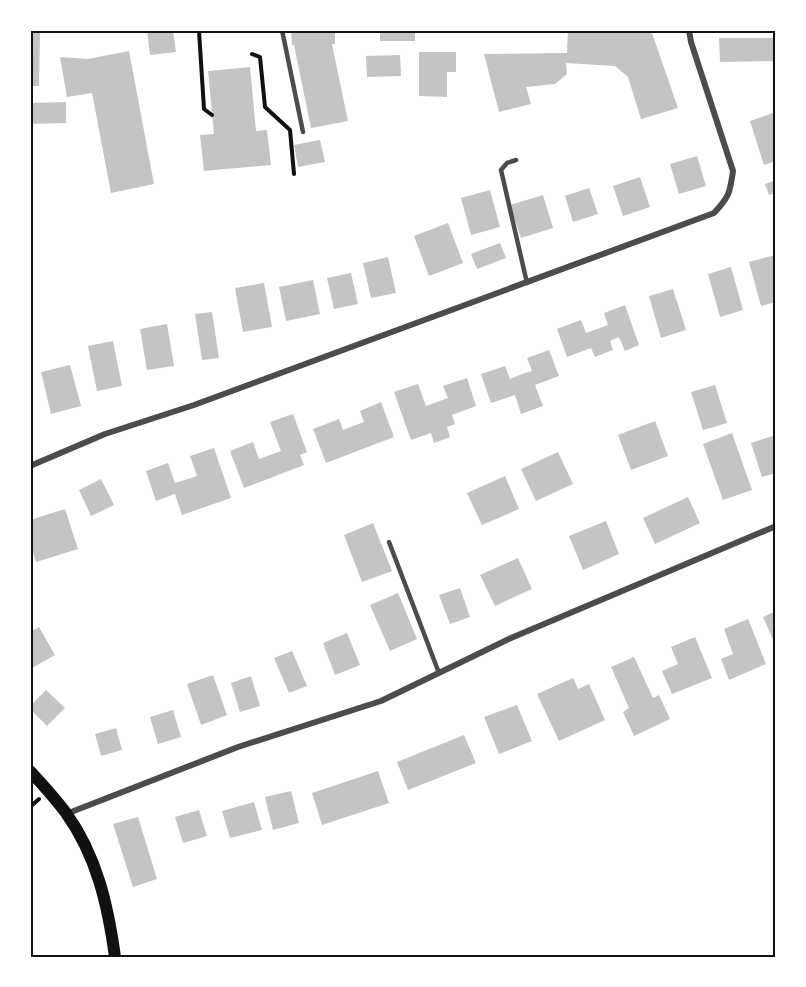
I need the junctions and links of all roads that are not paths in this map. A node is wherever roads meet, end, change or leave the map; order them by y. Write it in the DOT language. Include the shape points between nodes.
graph roads {
  1 [pos="282,30"];
  2 [pos="689,30"];
  3 [pos="303,132"];
  4 [pos="516,160"];
  5 [pos="527,283"];
  6 [pos="30,466"];
  7 [pos="776,526"];
  8 [pos="389,542"];
  9 [pos="439,673"];
  10 [pos="30,771"];
  11 [pos="66,814"];
  12 [pos="116,957"];
  1 -- 3 [label="lane"];
  2 -- 5 [label="street" via="733,171 727,200 714,213"];
  4 -- 5 [label="lane" via="501,170"];
  5 -- 6 [label="street" via="105,434"];
  7 -- 9 [label="street" via="511,638"];
  8 -- 9 [label="lane"];
  9 -- 11 [label="street" via="381,701 238,747"];
  10 -- 11 [label="main road"];
  11 -- 12 [label="main road" via="99,879"];
}
